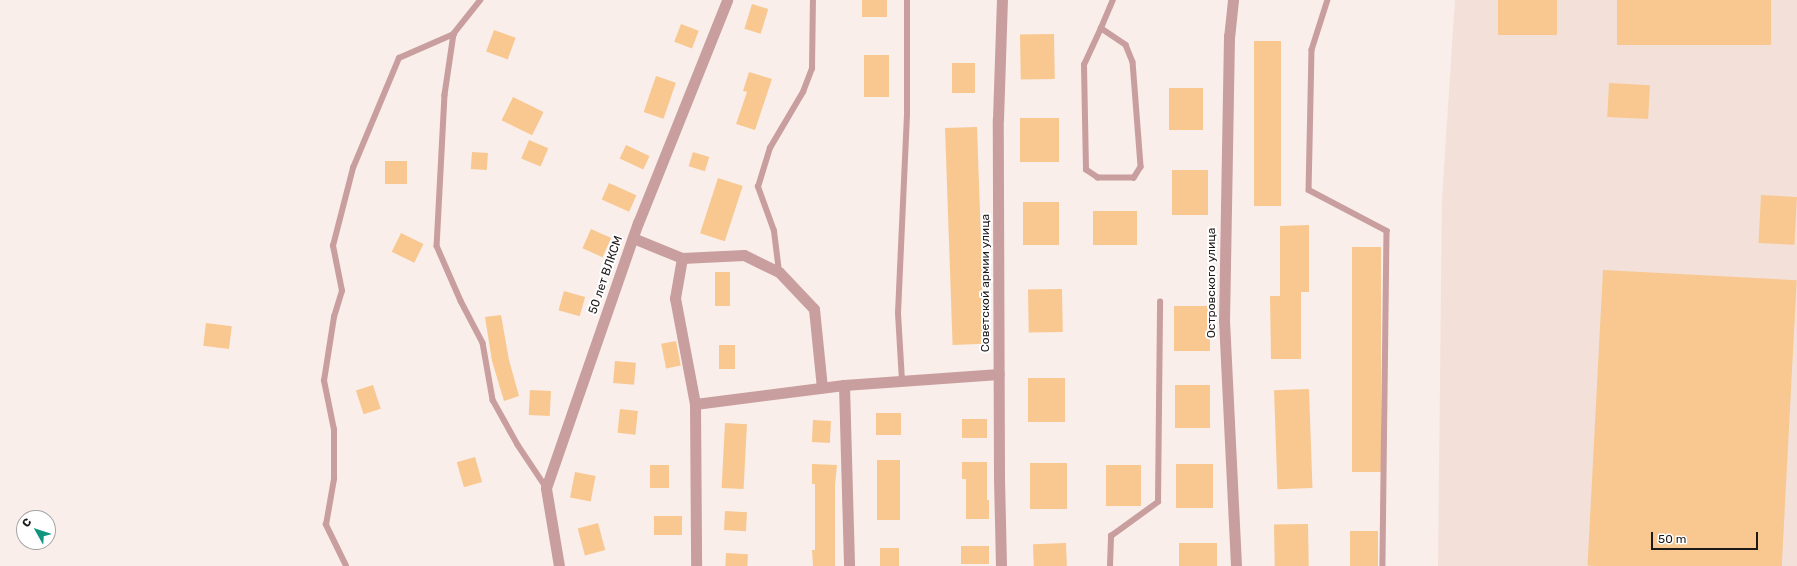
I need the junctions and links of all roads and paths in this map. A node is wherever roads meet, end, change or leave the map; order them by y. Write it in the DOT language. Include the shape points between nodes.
graph roads {
  1 [pos="482,0"];
  2 [pos="727,0"];
  3 [pos="813,0"];
  4 [pos="907,0"];
  5 [pos="1002,0"];
  6 [pos="1113,0"];
  7 [pos="1232,0"];
  8 [pos="1328,0"];
  9 [pos="1101,28"];
  10 [pos="454,34"];
  11 [pos="633,238"];
  12 [pos="682,258"];
  13 [pos="779,272"];
  14 [pos="1160,302"];
  15 [pos="999,374"];
  16 [pos="902,381"];
  17 [pos="844,385"];
  18 [pos="822,388"];
  19 [pos="695,404"];
  20 [pos="546,488"];
  21 [pos="346,566"];
  22 [pos="559,566"];
  23 [pos="696,566"];
  24 [pos="849,566"];
  25 [pos="1001,566"];
  26 [pos="1110,566"];
  27 [pos="1236,566"];
  28 [pos="1383,566"];
  1 -- 10 [label="lane"];
  2 -- 11 [label="street, 50 лет ВЛКСМ"];
  3 -- 13 [label="lane" via="812,69 803,92 770,148 758,187 774,231"];
  4 -- 16 [label="lane" via="907,115 898,313"];
  5 -- 15 [label="street, Советской армии улица" via="998,119"];
  6 -- 9 [label="lane"];
  7 -- 27 [label="street, Островского улица" via="1229,36 1224,320"];
  8 -- 28 [label="lane" via="1312,50 1309,190 1387,231"];
  9 -- 9 [label="lane" via="1084,65 1086,170 1098,178 1134,178 1141,167 1133,62 1126,45"];
  10 -- 20 [label="lane" via="445,95 437,246 482,343 493,400"];
  10 -- 21 [label="lane" via="399,58 353,168 333,246 342,291 334,317 324,381 334,430 334,479 326,525"];
  11 -- 12 [label="street"];
  11 -- 20 [label="street, 50 лет ВЛКСМ"];
  12 -- 13 [label="street" via="744,255"];
  12 -- 19 [label="street" via="675,298"];
  13 -- 18 [label="street" via="814,309"];
  14 -- 26 [label="lane" via="1158,502 1111,536"];
  15 -- 16 [label="street"];
  15 -- 25 [label="street, Советской армии улица"];
  16 -- 17 [label="street"];
  17 -- 18 [label="street"];
  17 -- 24 [label="street"];
  18 -- 19 [label="street"];
  19 -- 23 [label="street"];
  20 -- 22 [label="street, 50 лет ВЛКСМ"];
}
